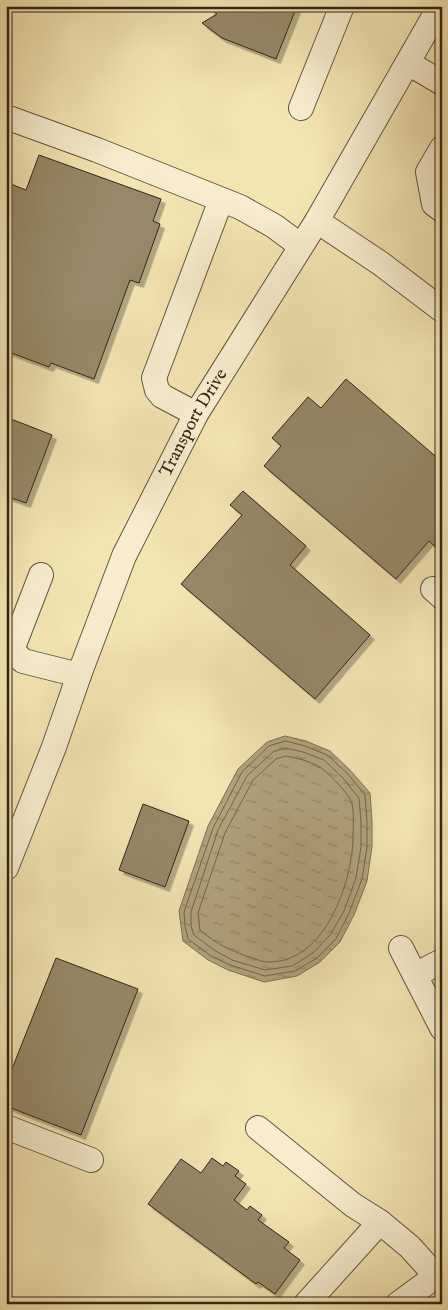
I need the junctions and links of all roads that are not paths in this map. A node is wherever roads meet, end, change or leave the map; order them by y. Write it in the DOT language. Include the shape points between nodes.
graph roads {
  1 [pos="342,6"];
  2 [pos="440,6"];
  3 [pos="408,63"];
  4 [pos="442,83"];
  5 [pos="301,108"];
  6 [pos="6,117"];
  7 [pos="442,148"];
  8 [pos="222,200"];
  9 [pos="442,210"];
  10 [pos="317,221"];
  11 [pos="301,246"];
  12 [pos="442,310"];
  13 [pos="196,414"];
  14 [pos="41,575"];
  15 [pos="79,675"];
  16 [pos="6,868"];
  17 [pos="401,948"];
  18 [pos="442,961"];
  19 [pos="415,975"];
  20 [pos="442,1028"];
  21 [pos="6,1127"];
  22 [pos="258,1128"];
  23 [pos="91,1160"];
  24 [pos="380,1222"];
  25 [pos="439,1274"];
  26 [pos="306,1304"];
  27 [pos="398,1304"];
  1 -- 5 [label="street"];
  2 -- 3 [label="street, Transport Drive"];
  3 -- 4 [label="street"];
  3 -- 10 [label="street, Transport Drive"];
  6 -- 8 [label="street"];
  7 -- 9 [label="street" via="428,172 434,204"];
  8 -- 11 [label="street" via="274,226"];
  8 -- 13 [label="street" via="154,378 162,396"];
  10 -- 11 [label="street, Transport Drive"];
  10 -- 12 [label="street"];
  11 -- 13 [label="street, Transport Drive"];
  13 -- 15 [label="street, Transport Drive" via="124,556"];
  14 -- 15 [label="street" via="12,650 23,661"];
  15 -- 16 [label="street, Transport Drive"];
  17 -- 19 [label="street"];
  18 -- 19 [label="street"];
  19 -- 20 [label="street"];
  21 -- 23 [label="street"];
  22 -- 24 [label="street" via="353,1205"];
  24 -- 25 [label="street"];
  24 -- 26 [label="street"];
  25 -- 27 [label="street"];
}
